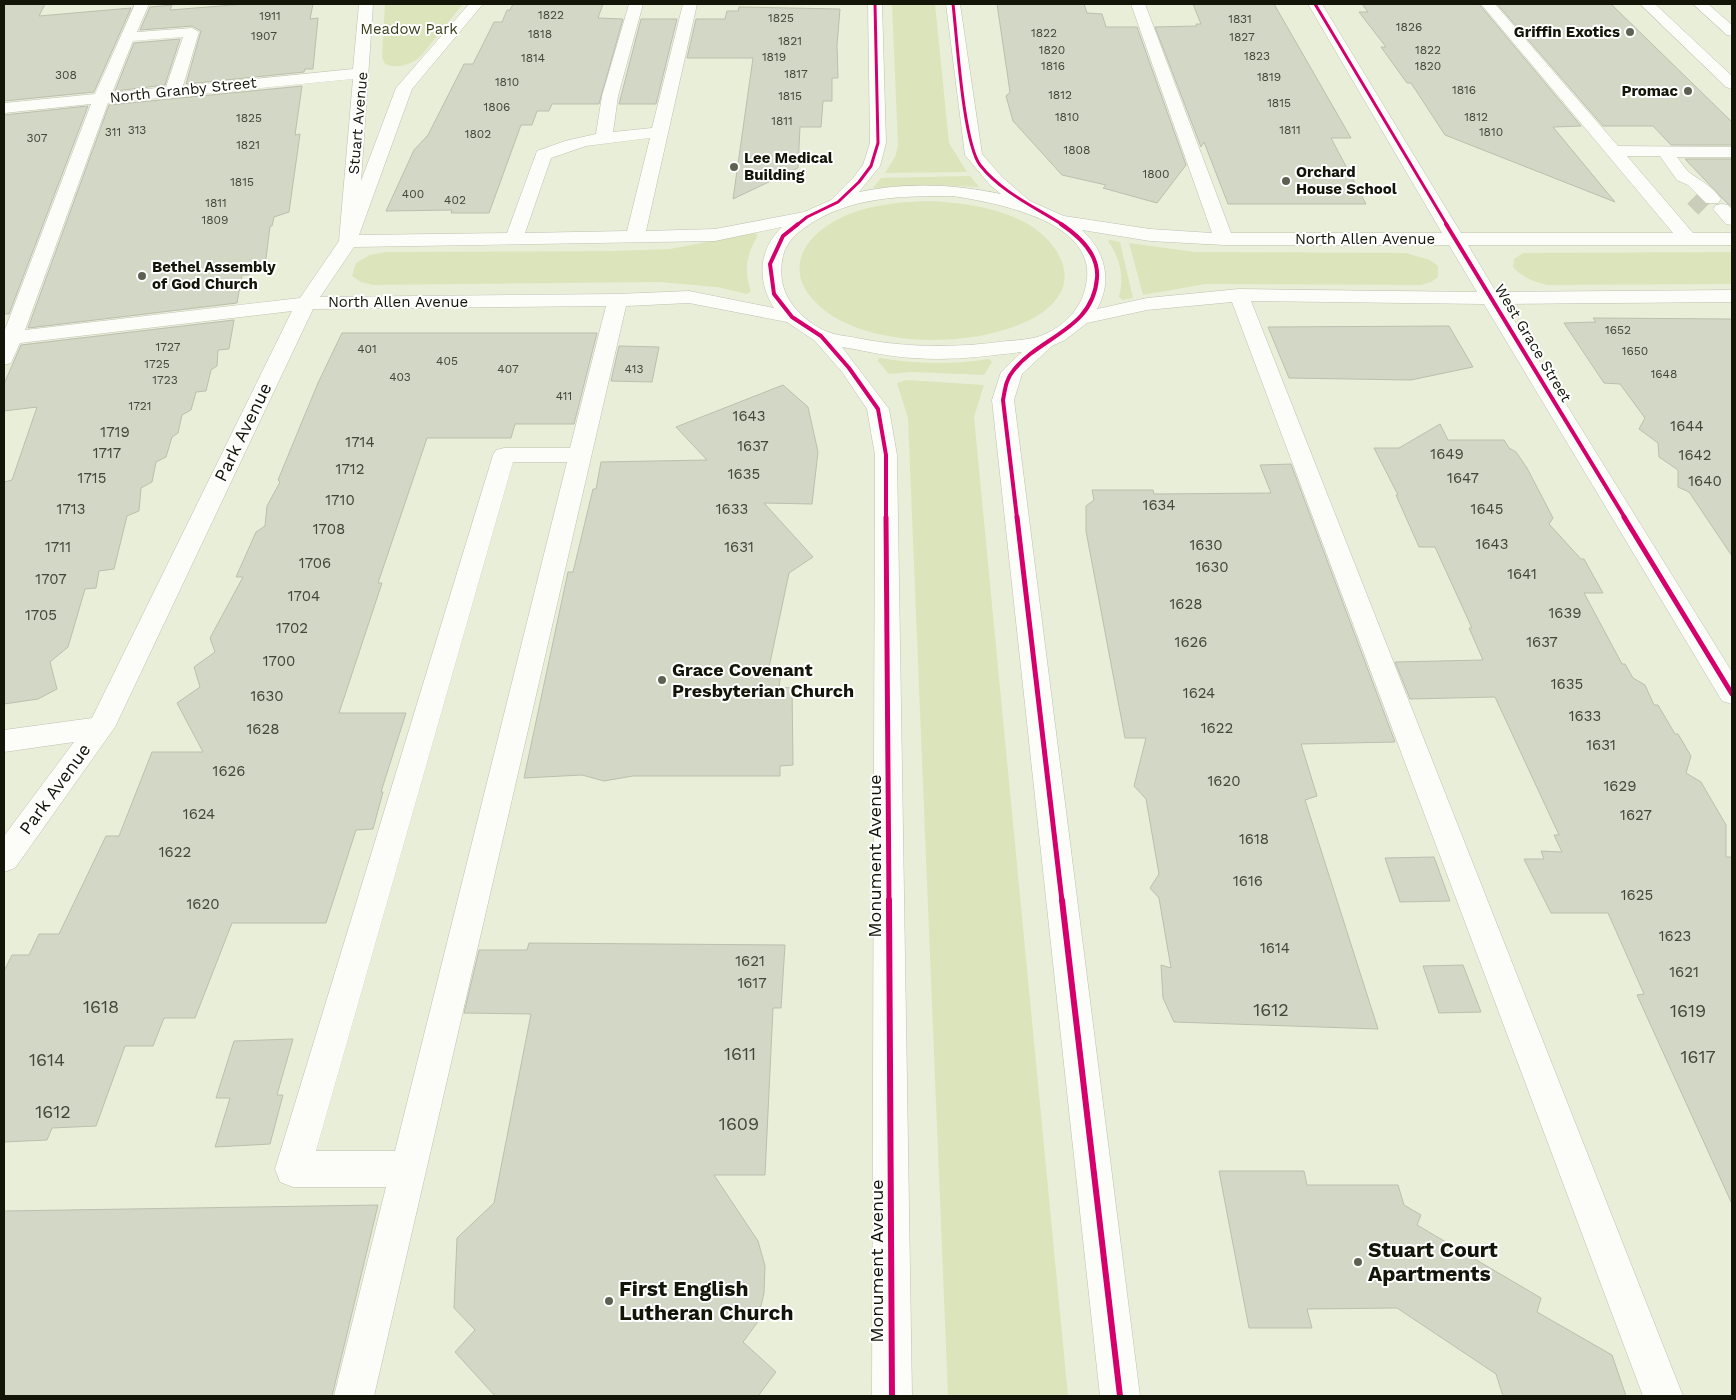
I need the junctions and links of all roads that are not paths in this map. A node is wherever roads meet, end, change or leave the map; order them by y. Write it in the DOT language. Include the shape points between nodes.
graph roads {
  1 [pos="142,4"];
  2 [pos="366,4"];
  3 [pos="476,4"];
  4 [pos="636,4"];
  5 [pos="690,4"];
  6 [pos="875,4"];
  7 [pos="954,4"];
  8 [pos="1138,4"];
  9 [pos="1315,4"];
  10 [pos="1488,4"];
  11 [pos="1647,4"];
  12 [pos="1700,4"];
  13 [pos="1732,32"];
  14 [pos="129,38"];
  15 [pos="362,73"];
  16 [pos="1732,84"];
  17 [pos="173,91"];
  18 [pos="102,98"];
  19 [pos="4,108"];
  20 [pos="659,133"];
  21 [pos="604,136"];
  22 [pos="1614,151"];
  23 [pos="1665,152"];
  24 [pos="1732,152"];
  25 [pos="838,202"];
  26 [pos="1027,205"];
  27 [pos="1713,207"];
  28 [pos="807,217"];
  29 [pos="1060,221"];
  30 [pos="635,236"];
  31 [pos="514,238"];
  32 [pos="1224,239"];
  33 [pos="1456,239"];
  34 [pos="1688,239"];
  35 [pos="1730,239"];
  36 [pos="348,241"];
  37 [pos="1239,295"];
  38 [pos="1732,296"];
  39 [pos="1490,298"];
  40 [pos="618,300"];
  41 [pos="306,303"];
  42 [pos="792,317"];
  43 [pos="1081,318"];
  44 [pos="821,336"];
  45 [pos="8,338"];
  46 [pos="1045,342"];
  47 [pos="4,359"];
  48 [pos="580,455"];
  49 [pos="1732,694"];
  50 [pos="101,727"];
  51 [pos="4,741"];
  52 [pos="4,859"];
  53 [pos="409,1169"];
  54 [pos="354,1396"];
  55 [pos="892,1396"];
  56 [pos="1120,1396"];
  57 [pos="1663,1396"];
  1 -- 14 [label="street"];
  2 -- 15 [label="street, Stuart Avenue"];
  3 -- 36 [label="street, Park Avenue" via="404,88"];
  4 -- 21 [label="street" via="610,96"];
  5 -- 20 [label="street"];
  6 -- 25 [label="street" via="878,143 871,166"];
  7 -- 26 [label="street" via="974,155 996,181"];
  8 -- 32 [label="street"];
  9 -- 33 [label="street, West Grace Street"];
  10 -- 22 [label="street"];
  11 -- 16 [label="street"];
  12 -- 13 [label="street"];
  14 -- 17 [label="street" via="192,32"];
  14 -- 18 [label="street"];
  15 -- 17 [label="street, North Granby Street"];
  15 -- 36 [label="street, Stuart Avenue"];
  17 -- 18 [label="street, North Granby Street"];
  18 -- 19 [label="street, North Granby Street"];
  18 -- 45 [label="street"];
  20 -- 21 [label="street"];
  20 -- 30 [label="street"];
  21 -- 31 [label="street" via="565,145 543,155"];
  22 -- 23 [label="street"];
  22 -- 34 [label="street"];
  23 -- 24 [label="street"];
  23 -- 27 [label="street" via="1683,176 1678,181"];
  25 -- 26 [label="street" via="930,191 990,196"];
  25 -- 28 [label="street"];
  26 -- 29 [label="street"];
  27 -- 35 [label="street"];
  28 -- 30 [label="street" via="714,235"];
  28 -- 42 [label="street" via="783,236 770,264 774,294"];
  29 -- 32 [label="street, North Allen Avenue" via="1150,235"];
  29 -- 43 [label="street" via="1084,242 1098,267 1096,293"];
  30 -- 31 [label="street"];
  31 -- 36 [label="street"];
  32 -- 33 [label="street, North Allen Avenue"];
  33 -- 34 [label="street, North Allen Avenue"];
  33 -- 39 [label="street, West Grace Street"];
  34 -- 35 [label="street, North Allen Avenue"];
  36 -- 41 [label="street, Park Avenue"];
  37 -- 39 [label="street"];
  37 -- 43 [label="street" via="1147,304"];
  37 -- 57 [label="street"];
  38 -- 39 [label="street"];
  39 -- 49 [label="street, West Grace Street"];
  40 -- 41 [label="street, North Allen Avenue"];
  40 -- 42 [label="street, North Allen Avenue" via="689,297"];
  40 -- 48 [label="street"];
  41 -- 45 [label="street, North Allen Avenue"];
  41 -- 50 [label="street, Park Avenue"];
  42 -- 44 [label="street"];
  43 -- 46 [label="street"];
  44 -- 46 [label="street" via="905,352 946,355"];
  44 -- 55 [label="street, Monument Avenue" via="878,409 886,455"];
  45 -- 47 [label="street"];
  46 -- 56 [label="street" via="1012,372 1003,400"];
  48 -- 53 [label="street"];
  48 -- 53 [label="street" via="504,455 293,1169"];
  50 -- 51 [label="street"];
  50 -- 52 [label="street, Park Avenue"];
  53 -- 54 [label="street" via="380,1242"];
}
